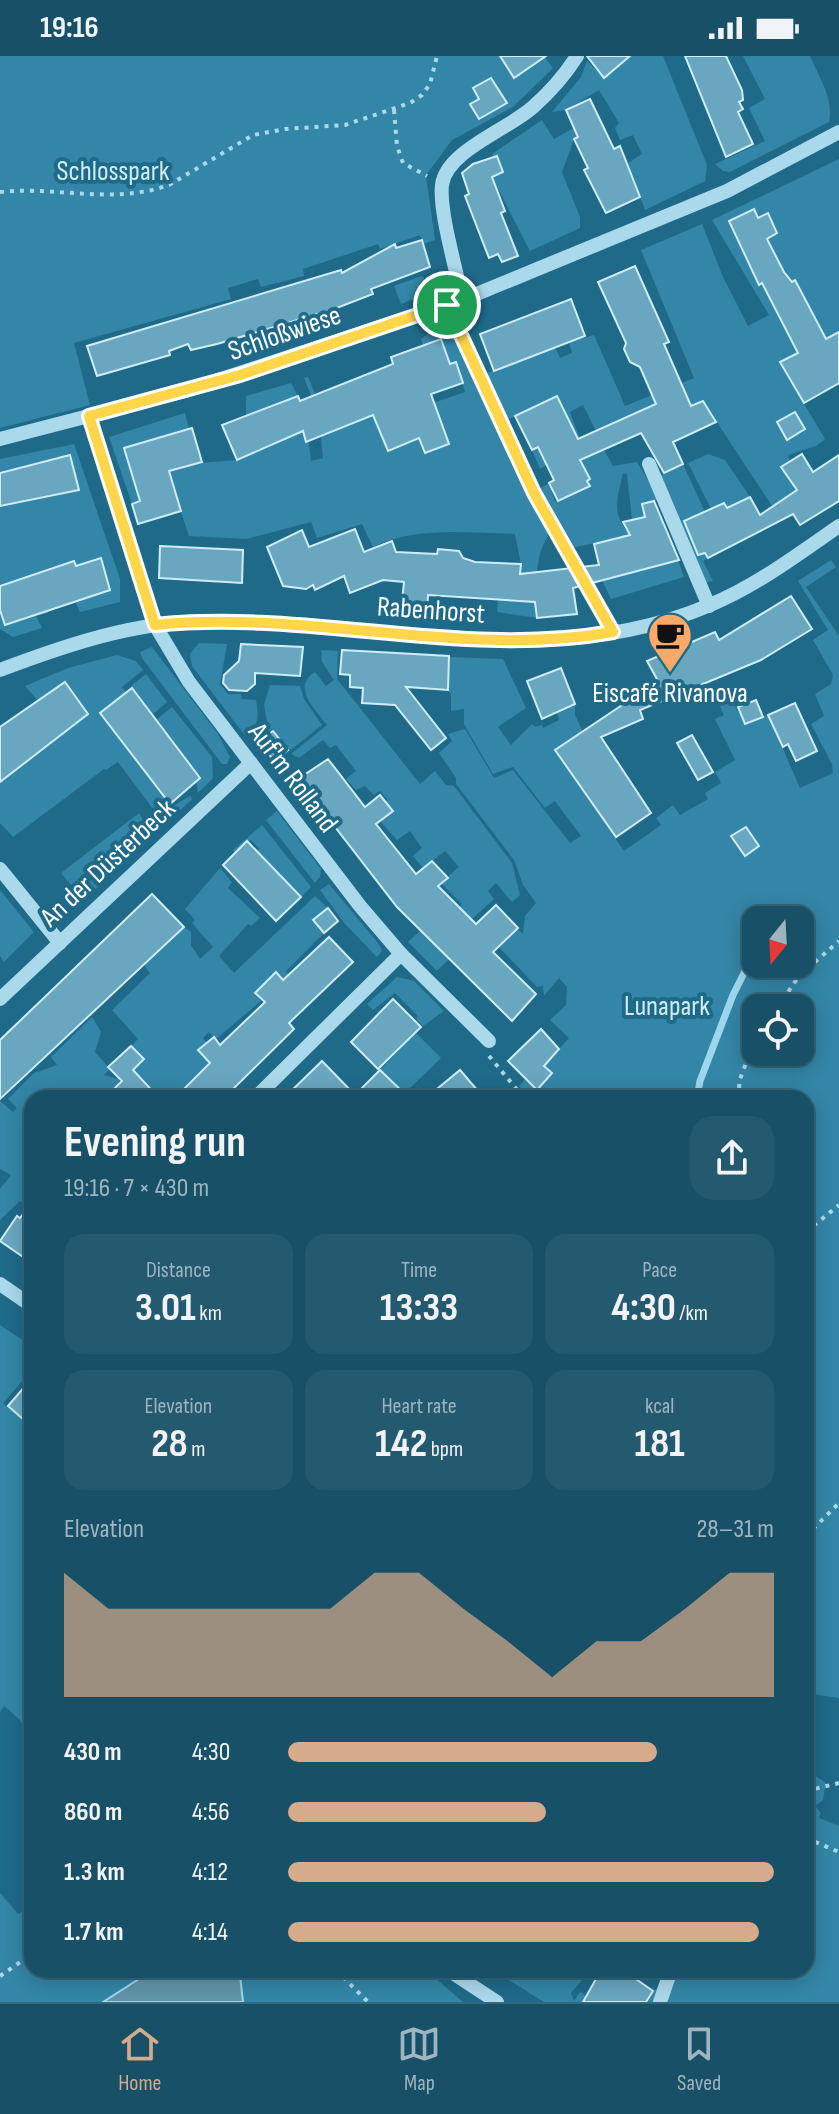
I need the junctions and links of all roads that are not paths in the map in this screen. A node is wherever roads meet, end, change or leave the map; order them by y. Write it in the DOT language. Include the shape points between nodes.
graph roads {
  1 [pos="577,56"];
  2 [pos="839,132"];
  3 [pos="462,300"];
  4 [pos="0,439"];
  5 [pos="649,464"];
  6 [pos="839,526"];
  7 [pos="709,606"];
  8 [pos="155,625"];
  9 [pos="0,670"];
  10 [pos="251,763"];
  11 [pos="0,869"];
  12 [pos="60,943"];
  13 [pos="401,954"];
  14 [pos="0,999"];
  15 [pos="489,1041"];
  16 [pos="263,1090"];
  17 [pos="0,1284"];
  18 [pos="24,1300"];
  19 [pos="460,1978"];
  20 [pos="668,1978"];
  21 [pos="497,2002"];
  22 [pos="660,2002"];
  1 -- 3 [label="street" via="532,108 452,162 442,183"];
  2 -- 3 [label="street, Schloßwiese" via="727,191"];
  3 -- 4 [label="street, Schloßwiese" via="240,375"];
  5 -- 7 [label="street"];
  6 -- 7 [label="street, Rabenhorst" via="761,579"];
  7 -- 8 [label="street, Rabenhorst" via="613,632 550,641 225,622"];
  8 -- 9 [label="street, Rabenhorst" via="83,640"];
  8 -- 10 [label="street, Auf'm Rolland" via="180,669"];
  10 -- 12 [label="street, An der Düsterbeck"];
  10 -- 13 [label="street, Auf'm Rolland"];
  11 -- 12 [label="street"];
  12 -- 14 [label="street, An der Düsterbeck"];
  13 -- 15 [label="street, Auf'm Rolland"];
  13 -- 16 [label="street"];
  17 -- 18 [label="street"];
  19 -- 21 [label="street"];
  20 -- 22 [label="street"];
}
